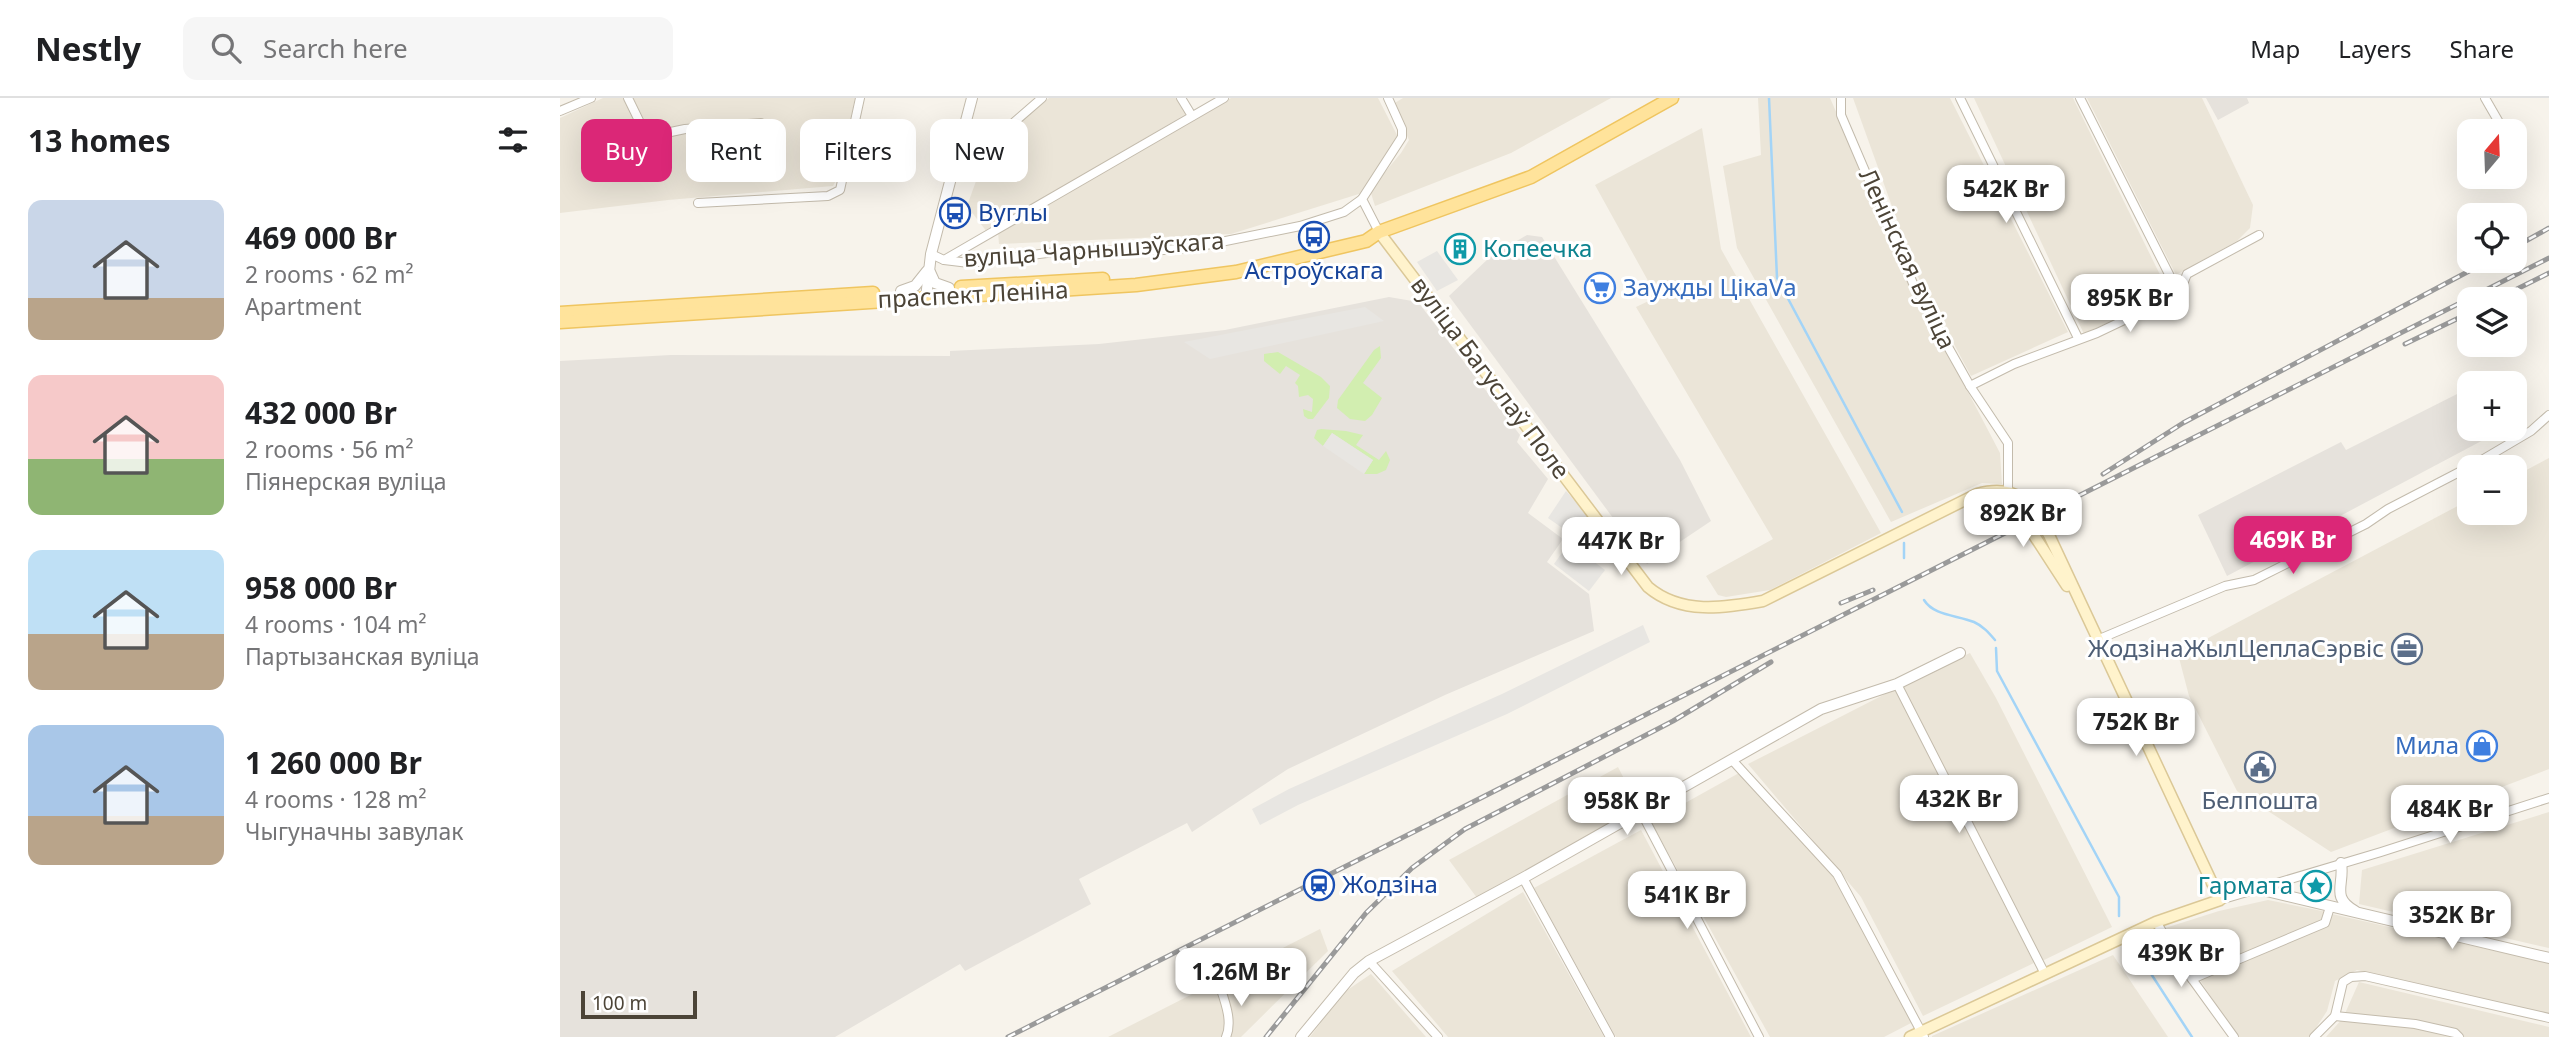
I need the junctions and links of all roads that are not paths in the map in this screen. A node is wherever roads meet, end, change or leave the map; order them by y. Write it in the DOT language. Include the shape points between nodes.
graph roads {
  1 [pos="591,98"];
  2 [pos="628,98"];
  3 [pos="860,98"];
  4 [pos="972,98"];
  5 [pos="1042,98"];
  6 [pos="1181,98"];
  7 [pos="1224,98"];
  8 [pos="1672,98"];
  9 [pos="1841,98"];
  10 [pos="1959,98"];
  11 [pos="2080,98"];
  12 [pos="2485,98"];
  13 [pos="1391,99"];
  14 [pos="560,111"];
  15 [pos="1192,116"];
  16 [pos="967,119"];
  17 [pos="1018,119"];
  18 [pos="2497,119"];
  19 [pos="686,129"];
  20 [pos="950,182"];
  21 [pos="1362,199"];
  22 [pos="698,203"];
  23 [pos="1379,232"];
  24 [pos="2259,235"];
  25 [pos="931,254"];
  26 [pos="944,260"];
  27 [pos="929,268"];
  28 [pos="949,288"];
  29 [pos="901,291"];
  30 [pos="926,293"];
  31 [pos="2179,294"];
  32 [pos="560,313"];
  33 [pos="560,322"];
  34 [pos="2078,338"];
  35 [pos="1969,386"];
  36 [pos="2549,415"];
  37 [pos="2490,455"];
  38 [pos="2457,474"];
  39 [pos="2008,492"];
  40 [pos="1961,503"];
  41 [pos="2080,603"];
  42 [pos="2097,640"];
  43 [pos="1959,653"];
  44 [pos="1897,684"];
  45 [pos="1733,761"];
  46 [pos="2549,798"];
  47 [pos="1641,812"];
  48 [pos="2341,863"];
  49 [pos="1523,878"];
  50 [pos="2258,890"];
  51 [pos="2220,900"];
  52 [pos="2330,907"];
  53 [pos="2361,915"];
  54 [pos="2156,922"];
  55 [pos="2549,958"];
  56 [pos="1369,961"];
  57 [pos="2045,974"];
  58 [pos="1217,977"];
  59 [pos="2192,979"];
  60 [pos="2335,1016"];
  61 [pos="2549,1018"];
  62 [pos="1923,1034"];
  63 [pos="1226,1037"];
  64 [pos="1301,1037"];
  65 [pos="1438,1037"];
  66 [pos="1610,1037"];
  67 [pos="1759,1037"];
  68 [pos="1910,1037"];
  69 [pos="2234,1037"];
  70 [pos="2314,1037"];
  71 [pos="2459,1037"];
  1 -- 14 [label="street"];
  2 -- 19 [label="street" via="647,136"];
  3 -- 22 [label="street" via="840,190 828,196"];
  4 -- 16 [label="street"];
  5 -- 17 [label="street"];
  6 -- 15 [label="street"];
  7 -- 15 [label="street"];
  8 -- 23 [label="main road, праспект Леніна" via="1531,177"];
  9 -- 35 [label="street, Ленінская вуліца" via="1841,115 1915,288"];
  10 -- 34 [label="street"];
  11 -- 31 [label="street"];
  12 -- 18 [label="street"];
  13 -- 21 [label="street" via="1402,137"];
  15 -- 26 [label="street"];
  20 -- 25 [label="street"];
  21 -- 23 [label="street"];
  21 -- 26 [label="street, вуліца Чарнышэўскага" via="1344,212 1300,226 1191,248 1136,252 1079,249 969,263"];
  23 -- 28 [label="main road, праспект Леніна" via="1214,269"];
  23 -- 30 [label="main road, праспект Леніна" via="1366,241 1306,256 1195,278 1080,289"];
  23 -- 40 [label="main road, вуліца Багуслаў Поле" via="1648,587 1672,602 1730,607 1763,601"];
  24 -- 31 [label="street" via="2187,274"];
  25 -- 26 [label="street"];
  25 -- 27 [label="street"];
  27 -- 28 [label="street" via="935,283"];
  27 -- 29 [label="street" via="915,286"];
  27 -- 30 [label="street"];
  28 -- 30 [label="main road, праспект Леніна"];
  29 -- 30 [label="main road, праспект Леніна"];
  29 -- 32 [label="main road, праспект Леніна"];
  30 -- 33 [label="main road, праспект Леніна"];
  31 -- 34 [label="street"];
  34 -- 35 [label="street"];
  35 -- 39 [label="street, Ленінская вуліца" via="2008,443"];
  36 -- 37 [label="street"];
  38 -- 42 [label="street" via="2254,580 2225,586"];
  39 -- 40 [label="main road, вуліца Багуслаў Поле" via="1977,494"];
  39 -- 41 [label="main road, вуліца Багуслаў Поле" via="2032,507"];
  40 -- 41 [label="main road, вуліца Багуслаў Поле" via="1991,497 2015,506"];
  41 -- 42 [label="main road, вуліца Багуслаў Поле"];
  42 -- 51 [label="main road, вуліца Багуслаў Поле"];
  43 -- 44 [label="street"];
  44 -- 45 [label="street" via="1821,709"];
  44 -- 57 [label="street"];
  45 -- 47 [label="street"];
  45 -- 62 [label="street" via="1837,874"];
  46 -- 48 [label="street"];
  47 -- 49 [label="street"];
  47 -- 67 [label="street"];
  48 -- 50 [label="street"];
  48 -- 53 [label="street" via="2342,900"];
  49 -- 56 [label="street"];
  49 -- 66 [label="street"];
  50 -- 51 [label="street"];
  50 -- 52 [label="street"];
  51 -- 54 [label="main road"];
  52 -- 53 [label="street"];
  52 -- 59 [label="street" via="2325,923"];
  53 -- 55 [label="street"];
  54 -- 57 [label="main road"];
  54 -- 59 [label="street"];
  56 -- 64 [label="street" via="1354,972"];
  56 -- 65 [label="street"];
  57 -- 62 [label="main road"];
  58 -- 63 [label="street" via="1229,1020"];
  59 -- 69 [label="street"];
  60 -- 61 [label="street" via="2343,982 2365,976"];
  60 -- 70 [label="street"];
  60 -- 71 [label="street" via="2415,1024"];
  62 -- 68 [label="main road"];
}
